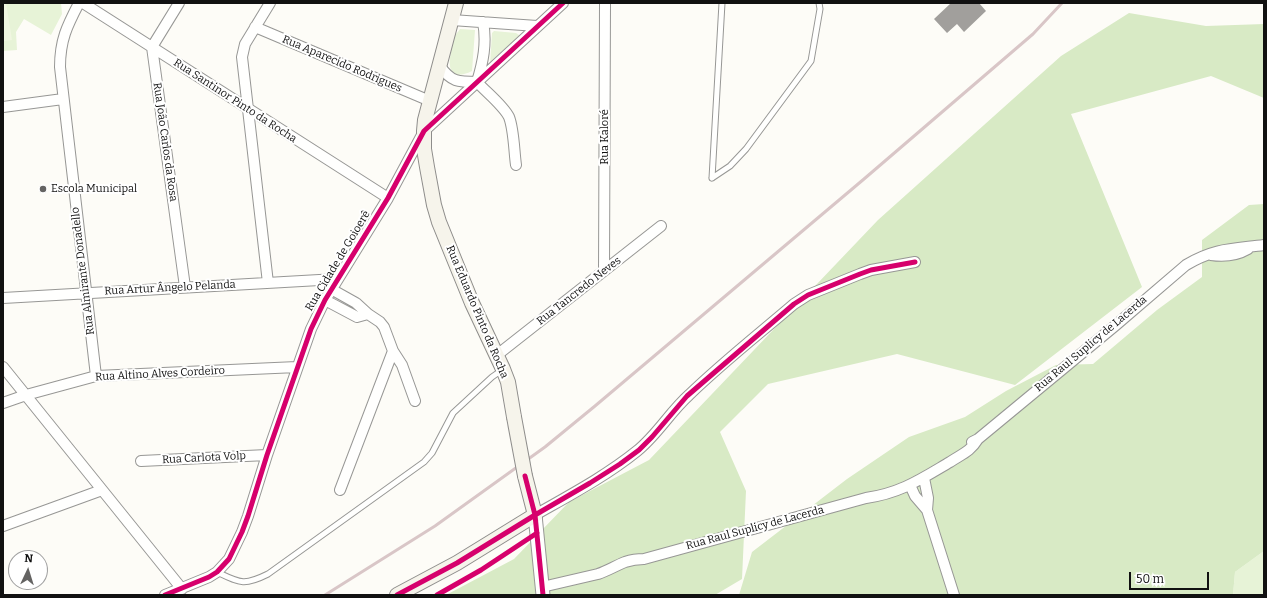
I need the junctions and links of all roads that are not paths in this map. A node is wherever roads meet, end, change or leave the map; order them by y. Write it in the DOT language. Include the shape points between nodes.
graph roads {
  1 [pos="79,3"];
  2 [pos="83,3"];
  3 [pos="179,3"];
  4 [pos="270,3"];
  5 [pos="456,3"];
  6 [pos="563,3"];
  7 [pos="605,3"];
  8 [pos="722,3"];
  9 [pos="819,3"];
  10 [pos="452,20"];
  11 [pos="483,22"];
  12 [pos="537,26"];
  13 [pos="255,27"];
  14 [pos="152,47"];
  15 [pos="440,66"];
  16 [pos="477,82"];
  17 [pos="63,99"];
  18 [pos="430,100"];
  19 [pos="3,107"];
  20 [pos="248,109"];
  21 [pos="424,131"];
  22 [pos="516,165"];
  23 [pos="388,198"];
  24 [pos="662,226"];
  25 [pos="1264,245"];
  26 [pos="915,262"];
  27 [pos="604,271"];
  28 [pos="337,279"];
  29 [pos="268,283"];
  30 [pos="185,287"];
  31 [pos="331,289"];
  32 [pos="86,293"];
  33 [pos="3,298"];
  34 [pos="325,300"];
  35 [pos="368,314"];
  36 [pos="392,351"];
  37 [pos="497,355"];
  38 [pos="3,367"];
  39 [pos="297,367"];
  40 [pos="503,369"];
  41 [pos="96,376"];
  42 [pos="26,395"];
  43 [pos="416,401"];
  44 [pos="3,403"];
  45 [pos="267,455"];
  46 [pos="141,461"];
  47 [pos="924,478"];
  48 [pos="910,485"];
  49 [pos="102,490"];
  50 [pos="340,490"];
  51 [pos="927,510"];
  52 [pos="535,515"];
  53 [pos="3,526"];
  54 [pos="217,572"];
  55 [pos="182,589"];
  56 [pos="542,591"];
  57 [pos="165,595"];
  58 [pos="397,595"];
  59 [pos="954,595"];
  1 -- 17 [label="street, Rua Almirante Donadello" via="62,39 60,67"];
  2 -- 14 [label="street, Rua Santinor Pinto da Rocha"];
  3 -- 14 [label="street"];
  4 -- 13 [label="street"];
  5 -- 10 [label="main road, Rua Eduardo Pinto da Rocha"];
  6 -- 12 [label="street, Rua Cidade de Goioerê"];
  7 -- 27 [label="street, Rua Kaloré"];
  8 -- 9 [label="lane" via="712,178 730,166 746,149 811,61"];
  10 -- 11 [label="street"];
  10 -- 15 [label="main road, Rua Eduardo Pinto da Rocha"];
  11 -- 12 [label="street"];
  11 -- 16 [label="street" via="484,51"];
  12 -- 16 [label="street, Rua Cidade de Goioerê"];
  13 -- 18 [label="street, Rua Aparecido Rodrigues"];
  13 -- 20 [label="street" via="245,44 242,57"];
  14 -- 20 [label="street, Rua Santinor Pinto da Rocha"];
  14 -- 30 [label="street, Rua João Carlos da Rosa"];
  15 -- 16 [label="street" via="453,80"];
  15 -- 18 [label="main road, Rua Eduardo Pinto da Rocha"];
  16 -- 21 [label="street, Rua Cidade de Goioerê"];
  16 -- 22 [label="street" via="508,117"];
  17 -- 19 [label="street"];
  17 -- 32 [label="street, Rua Almirante Donadello"];
  18 -- 21 [label="main road, Rua Eduardo Pinto da Rocha"];
  20 -- 23 [label="street, Rua Santinor Pinto da Rocha"];
  20 -- 29 [label="street"];
  21 -- 23 [label="street, Rua Cidade de Goioerê"];
  21 -- 37 [label="main road, Rua Eduardo Pinto da Rocha" via="426,167 439,222 472,303"];
  23 -- 28 [label="street, Rua Cidade de Goioerê"];
  24 -- 27 [label="street, Rua Tancredo Neves"];
  25 -- 47 [label="street, Rua Raul Suplicy de Lacerda" via="1251,246 1228,256 1207,254 1177,271 1134,310 978,439 951,461"];
  26 -- 52 [label="street" via="871,270 808,295 794,304 687,396 639,450 590,483"];
  27 -- 37 [label="street, Rua Tancredo Neves"];
  28 -- 29 [label="street, Rua Artur Ângelo Pelanda"];
  28 -- 31 [label="street, Rua Cidade de Goioerê"];
  29 -- 30 [label="street, Rua Artur Ângelo Pelanda"];
  30 -- 32 [label="street, Rua Artur Ângelo Pelanda"];
  31 -- 34 [label="street, Rua Cidade de Goioerê"];
  31 -- 35 [label="street" via="356,302"];
  32 -- 33 [label="street, Rua Artur Ângelo Pelanda"];
  32 -- 41 [label="street, Rua Almirante Donadello"];
  34 -- 35 [label="street" via="357,317"];
  34 -- 39 [label="street, Rua Cidade de Goioerê"];
  35 -- 36 [label="street" via="384,327"];
  36 -- 43 [label="street" via="402,365"];
  36 -- 50 [label="street"];
  37 -- 40 [label="main road, Rua Eduardo Pinto da Rocha"];
  38 -- 42 [label="street"];
  39 -- 41 [label="street, Rua Altino Alves Cordeiro"];
  39 -- 45 [label="street, Rua Cidade de Goioerê"];
  40 -- 52 [label="main road, Rua Eduardo Pinto da Rocha, bridge" via="508,382 524,476"];
  40 -- 54 [label="lane" via="453,412 432,453 424,462 268,574 244,583"];
  41 -- 42 [label="street, Rua Altino Alves Cordeiro"];
  42 -- 44 [label="street, Rua Altino Alves Cordeiro"];
  42 -- 49 [label="street"];
  45 -- 46 [label="street, Rua Carlota Volp"];
  45 -- 54 [label="street, Rua Cidade de Goioerê" via="242,532 229,559"];
  47 -- 48 [label="street, Rua Raul Suplicy de Lacerda"];
  47 -- 51 [label="street" via="928,498"];
  48 -- 51 [label="street" via="915,496"];
  48 -- 56 [label="street, Rua Raul Suplicy de Lacerda" via="899,489 882,489 866,498 644,559 634,565 594,569"];
  49 -- 53 [label="street"];
  49 -- 55 [label="street"];
  51 -- 59 [label="street"];
  52 -- 56 [label="street"];
  52 -- 58 [label="main road" via="457,563"];
  54 -- 55 [label="street, Rua Cidade de Goioerê"];
  55 -- 57 [label="street, Rua Cidade de Goioerê"];
}
